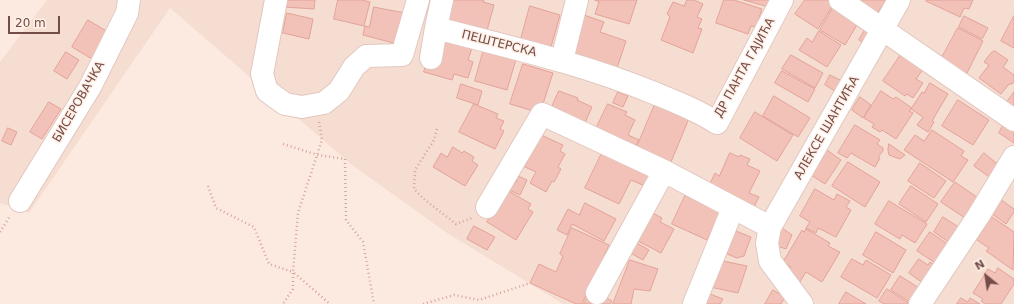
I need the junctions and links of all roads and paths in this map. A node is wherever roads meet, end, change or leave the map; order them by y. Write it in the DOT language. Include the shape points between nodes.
graph roads {
  1 [pos="129,0"];
  2 [pos="276,0"];
  3 [pos="418,0"];
  4 [pos="442,0"];
  5 [pos="577,0"];
  6 [pos="782,0"];
  7 [pos="840,0"];
  8 [pos="899,0"];
  9 [pos="436,28"];
  10 [pos="883,29"];
  11 [pos="431,58"];
  12 [pos="562,60"];
  13 [pos="634,85"];
  14 [pos="315,104"];
  15 [pos="1014,120"];
  16 [pos="437,129"];
  17 [pos="283,144"];
  18 [pos="318,155"];
  19 [pos="1014,157"];
  20 [pos="664,171"];
  21 [pos="208,186"];
  22 [pos="20,201"];
  23 [pos="487,207"];
  24 [pos="733,208"];
  25 [pos="770,227"];
  26 [pos="293,272"];
  27 [pos="530,283"];
  28 [pos="598,293"];
  29 [pos="283,304"];
  30 [pos="330,304"];
  31 [pos="374,304"];
  32 [pos="423,304"];
  33 [pos="694,304"];
  34 [pos="802,304"];
  35 [pos="920,304"];
  1 -- 22 [label="street, БИСЕРОВАЧКА" via="127,13 90,87"];
  2 -- 14 [label="street" via="262,74 267,91 285,104 302,107"];
  3 -- 14 [label="street" via="402,55 366,56 354,67 339,91 324,103"];
  4 -- 9 [label="street"];
  5 -- 12 [label="street"];
  6 -- 13 [label="street, ДР ПАНТА ГАЈИЋА" via="718,123 698,111"];
  7 -- 10 [label="street"];
  8 -- 10 [label="street, АЛЕКСЕ ШАНТИЋА"];
  9 -- 11 [label="street"];
  9 -- 12 [label="street, ПЕШТЕРСКА"];
  10 -- 15 [label="street"];
  10 -- 25 [label="street, АЛЕКСЕ ШАНТИЋА"];
  12 -- 13 [label="street, ПЕШТЕРСКА"];
  14 -- 18 [label="path" via="322,140"];
  16 -- 23 [label="path" via="434,140 416,170 414,189 456,224 471,219"];
  17 -- 18 [label="path"];
  18 -- 26 [label="path" via="298,213"];
  18 -- 31 [label="path" via="344,159 346,220 363,242"];
  19 -- 35 [label="street"];
  20 -- 23 [label="street" via="542,114"];
  20 -- 24 [label="street"];
  20 -- 28 [label="street"];
  21 -- 26 [label="path" via="216,208 254,227 269,264"];
  24 -- 25 [label="street"];
  24 -- 33 [label="street"];
  25 -- 34 [label="street, АЛЕКСЕ ШАНТИЋА" via="767,244 770,261"];
  26 -- 29 [label="path" via="293,289"];
  26 -- 30 [label="path"];
  27 -- 32 [label="path" via="479,300 454,295"];
}
